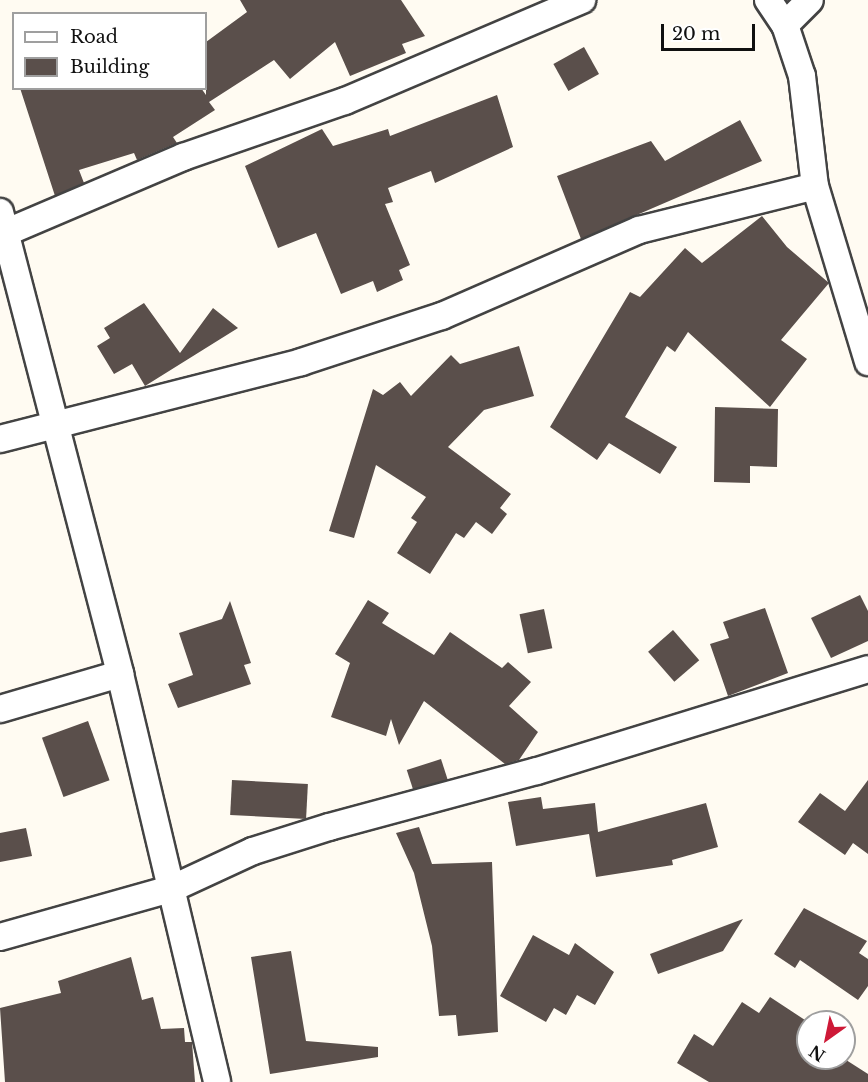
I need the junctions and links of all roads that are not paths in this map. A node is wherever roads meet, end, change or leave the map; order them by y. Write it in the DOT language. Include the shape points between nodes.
graph roads {
  1 [pos="582,0"];
  2 [pos="768,0"];
  3 [pos="810,0"];
  4 [pos="785,25"];
  5 [pos="815,186"];
  6 [pos="2,224"];
  7 [pos="868,362"];
  8 [pos="53,422"];
  9 [pos="0,439"];
  10 [pos="868,669"];
  11 [pos="120,674"];
  12 [pos="0,709"];
  13 [pos="171,889"];
  14 [pos="0,937"];
  15 [pos="217,1082"];
  1 -- 6 [label="street" via="387,84"];
  2 -- 4 [label="street"];
  3 -- 4 [label="street"];
  4 -- 5 [label="street" via="802,76"];
  5 -- 7 [label="street"];
  5 -- 8 [label="street" via="639,230 442,316 301,362 188,394"];
  6 -- 8 [label="street"];
  8 -- 9 [label="street"];
  8 -- 11 [label="street"];
  10 -- 13 [label="street" via="537,771 329,827 253,851"];
  11 -- 12 [label="street"];
  11 -- 13 [label="street"];
  13 -- 14 [label="street"];
  13 -- 15 [label="street"];
}
